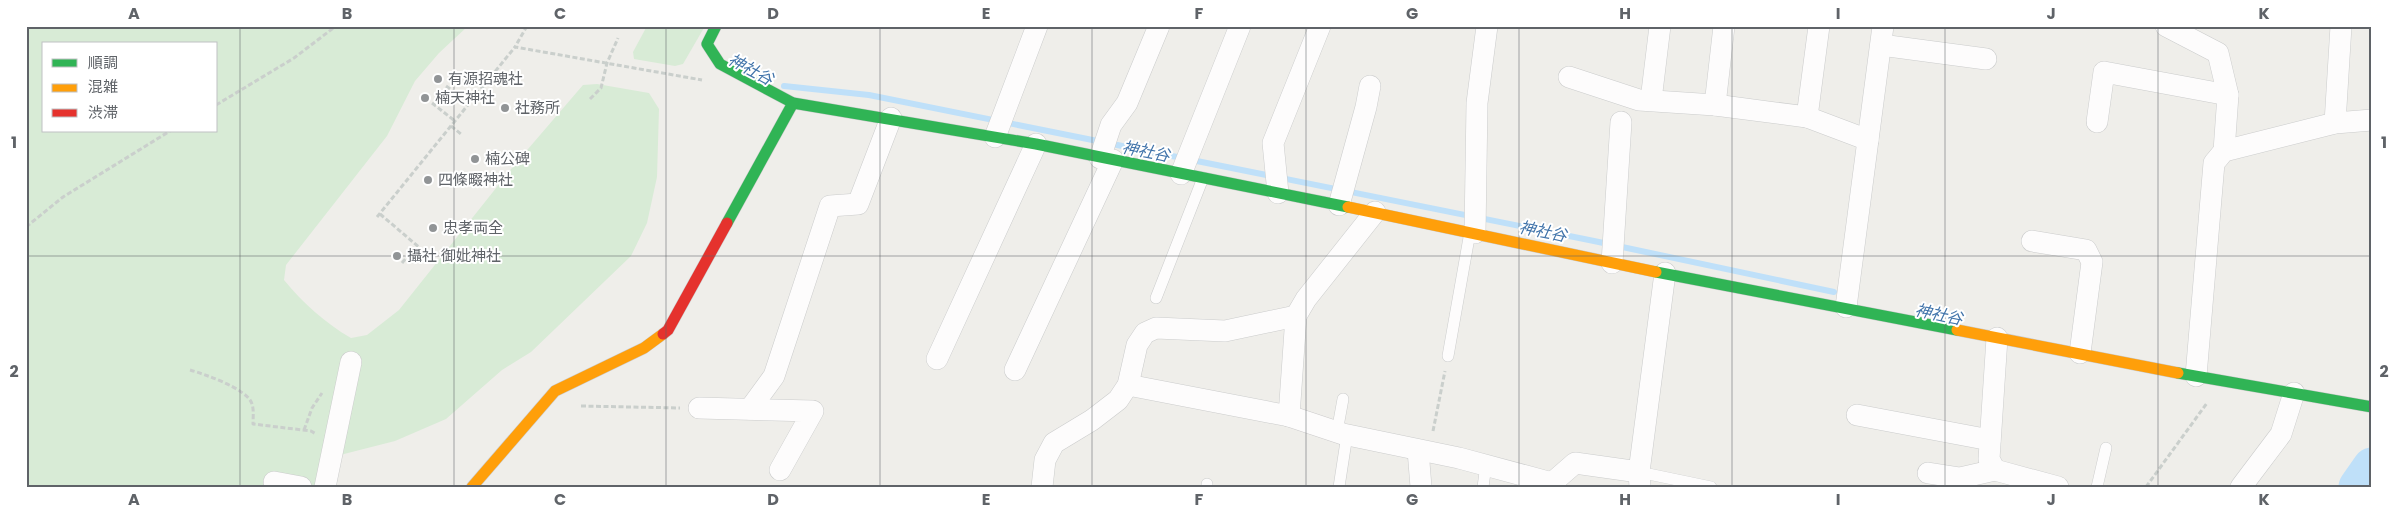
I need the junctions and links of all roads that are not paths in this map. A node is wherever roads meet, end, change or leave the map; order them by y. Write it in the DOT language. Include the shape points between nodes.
graph roads {
  1 [pos="716,26"];
  2 [pos="1037,26"];
  3 [pos="1159,26"];
  4 [pos="1240,26"];
  5 [pos="1320,26"];
  6 [pos="1487,26"];
  7 [pos="1660,26"];
  8 [pos="1724,26"];
  9 [pos="1819,26"];
  10 [pos="2166,26"];
  11 [pos="2341,26"];
  12 [pos="1882,36"];
  13 [pos="1986,59"];
  14 [pos="1569,77"];
  15 [pos="1370,86"];
  16 [pos="2228,95"];
  17 [pos="1651,100"];
  18 [pos="793,103"];
  19 [pos="1715,105"];
  20 [pos="1807,117"];
  21 [pos="892,118"];
  22 [pos="2372,120"];
  23 [pos="1621,122"];
  24 [pos="2097,122"];
  25 [pos="2335,122"];
  26 [pos="995,137"];
  27 [pos="1868,140"];
  28 [pos="1036,144"];
  29 [pos="2224,151"];
  30 [pos="1107,159"];
  31 [pos="1182,174"];
  32 [pos="1203,178"];
  33 [pos="1278,193"];
  34 [pos="1339,205"];
  35 [pos="1375,212"];
  36 [pos="1473,232"];
  37 [pos="2032,241"];
  38 [pos="1612,263"];
  39 [pos="1665,273"];
  40 [pos="1156,298"];
  41 [pos="1846,308"];
  42 [pos="1296,316"];
  43 [pos="1997,338"];
  44 [pos="2080,352"];
  45 [pos="1448,356"];
  46 [pos="937,359"];
  47 [pos="352,362"];
  48 [pos="1015,370"];
  49 [pos="2202,371"];
  50 [pos="1128,385"];
  51 [pos="2294,393"];
  52 [pos="1342,399"];
  53 [pos="2372,407"];
  54 [pos="699,408"];
  55 [pos="750,409"];
  56 [pos="1857,415"];
  57 [pos="1289,416"];
  58 [pos="1342,434"];
  59 [pos="1990,440"];
  60 [pos="2106,448"];
  61 [pos="1424,451"];
  62 [pos="1486,465"];
  63 [pos="780,470"];
  64 [pos="1995,470"];
  65 [pos="1928,473"];
  66 [pos="1639,479"];
  67 [pos="274,482"];
  68 [pos="1562,482"];
  69 [pos="301,487"];
  70 [pos="325,487"];
  71 [pos="472,487"];
  72 [pos="1042,487"];
  73 [pos="1339,487"];
  74 [pos="1420,487"];
  75 [pos="1483,487"];
  76 [pos="1711,487"];
  77 [pos="2058,487"];
  78 [pos="2097,487"];
  79 [pos="2240,487"];
  1 -- 18 [label="street" via="707,44 720,64"];
  2 -- 26 [label="street"];
  3 -- 30 [label="street" via="1126,103 1112,125"];
  4 -- 31 [label="street"];
  5 -- 33 [label="street" via="1273,143"];
  6 -- 36 [label="street" via="1477,103"];
  7 -- 17 [label="street"];
  8 -- 19 [label="street"];
  9 -- 20 [label="street"];
  10 -- 16 [label="street" via="2218,53"];
  11 -- 25 [label="street"];
  12 -- 13 [label="street"];
  12 -- 27 [label="street"];
  14 -- 17 [label="street" via="1639,100"];
  15 -- 34 [label="street"];
  16 -- 24 [label="street" via="2104,72"];
  16 -- 29 [label="street"];
  17 -- 19 [label="street"];
  18 -- 21 [label="street"];
  18 -- 71 [label="street" via="668,330 644,348 554,391"];
  19 -- 20 [label="street"];
  20 -- 27 [label="street"];
  21 -- 26 [label="street"];
  21 -- 55 [label="street" via="858,204 830,206 774,376"];
  22 -- 25 [label="street"];
  23 -- 38 [label="street"];
  25 -- 29 [label="street"];
  26 -- 28 [label="street"];
  27 -- 41 [label="street"];
  28 -- 30 [label="street"];
  28 -- 46 [label="street"];
  29 -- 49 [label="street" via="2214,163"];
  30 -- 31 [label="street"];
  30 -- 48 [label="street"];
  31 -- 32 [label="street"];
  32 -- 33 [label="street"];
  32 -- 40 [label="lane"];
  33 -- 34 [label="street"];
  34 -- 35 [label="street"];
  35 -- 36 [label="street"];
  35 -- 42 [label="street" via="1306,298"];
  36 -- 38 [label="street"];
  36 -- 45 [label="lane"];
  37 -- 44 [label="street" via="2086,250 2092,262"];
  38 -- 39 [label="street"];
  39 -- 41 [label="street"];
  39 -- 66 [label="street"];
  41 -- 43 [label="street"];
  42 -- 50 [label="street" via="1225,331 1156,328 1144,333 1137,345"];
  42 -- 57 [label="street"];
  43 -- 44 [label="street"];
  43 -- 59 [label="street"];
  44 -- 49 [label="street"];
  47 -- 70 [label="street"];
  49 -- 51 [label="street"];
  50 -- 57 [label="street"];
  50 -- 72 [label="street" via="1118,400 1054,443 1045,460"];
  51 -- 53 [label="street"];
  51 -- 79 [label="street" via="2281,434"];
  52 -- 58 [label="lane"];
  54 -- 55 [label="street"];
  55 -- 63 [label="street" via="813,411"];
  56 -- 59 [label="street"];
  57 -- 58 [label="street"];
  58 -- 61 [label="street"];
  58 -- 73 [label="lane"];
  59 -- 64 [label="street" via="1989,460"];
  60 -- 78 [label="lane"];
  61 -- 62 [label="street"];
  61 -- 74 [label="street"];
  62 -- 68 [label="street" via="1552,483"];
  62 -- 75 [label="lane"];
  64 -- 65 [label="street" via="1960,478"];
  64 -- 77 [label="street"];
  66 -- 68 [label="street" via="1575,463"];
  66 -- 76 [label="lane"];
  67 -- 69 [label="street"];
}
